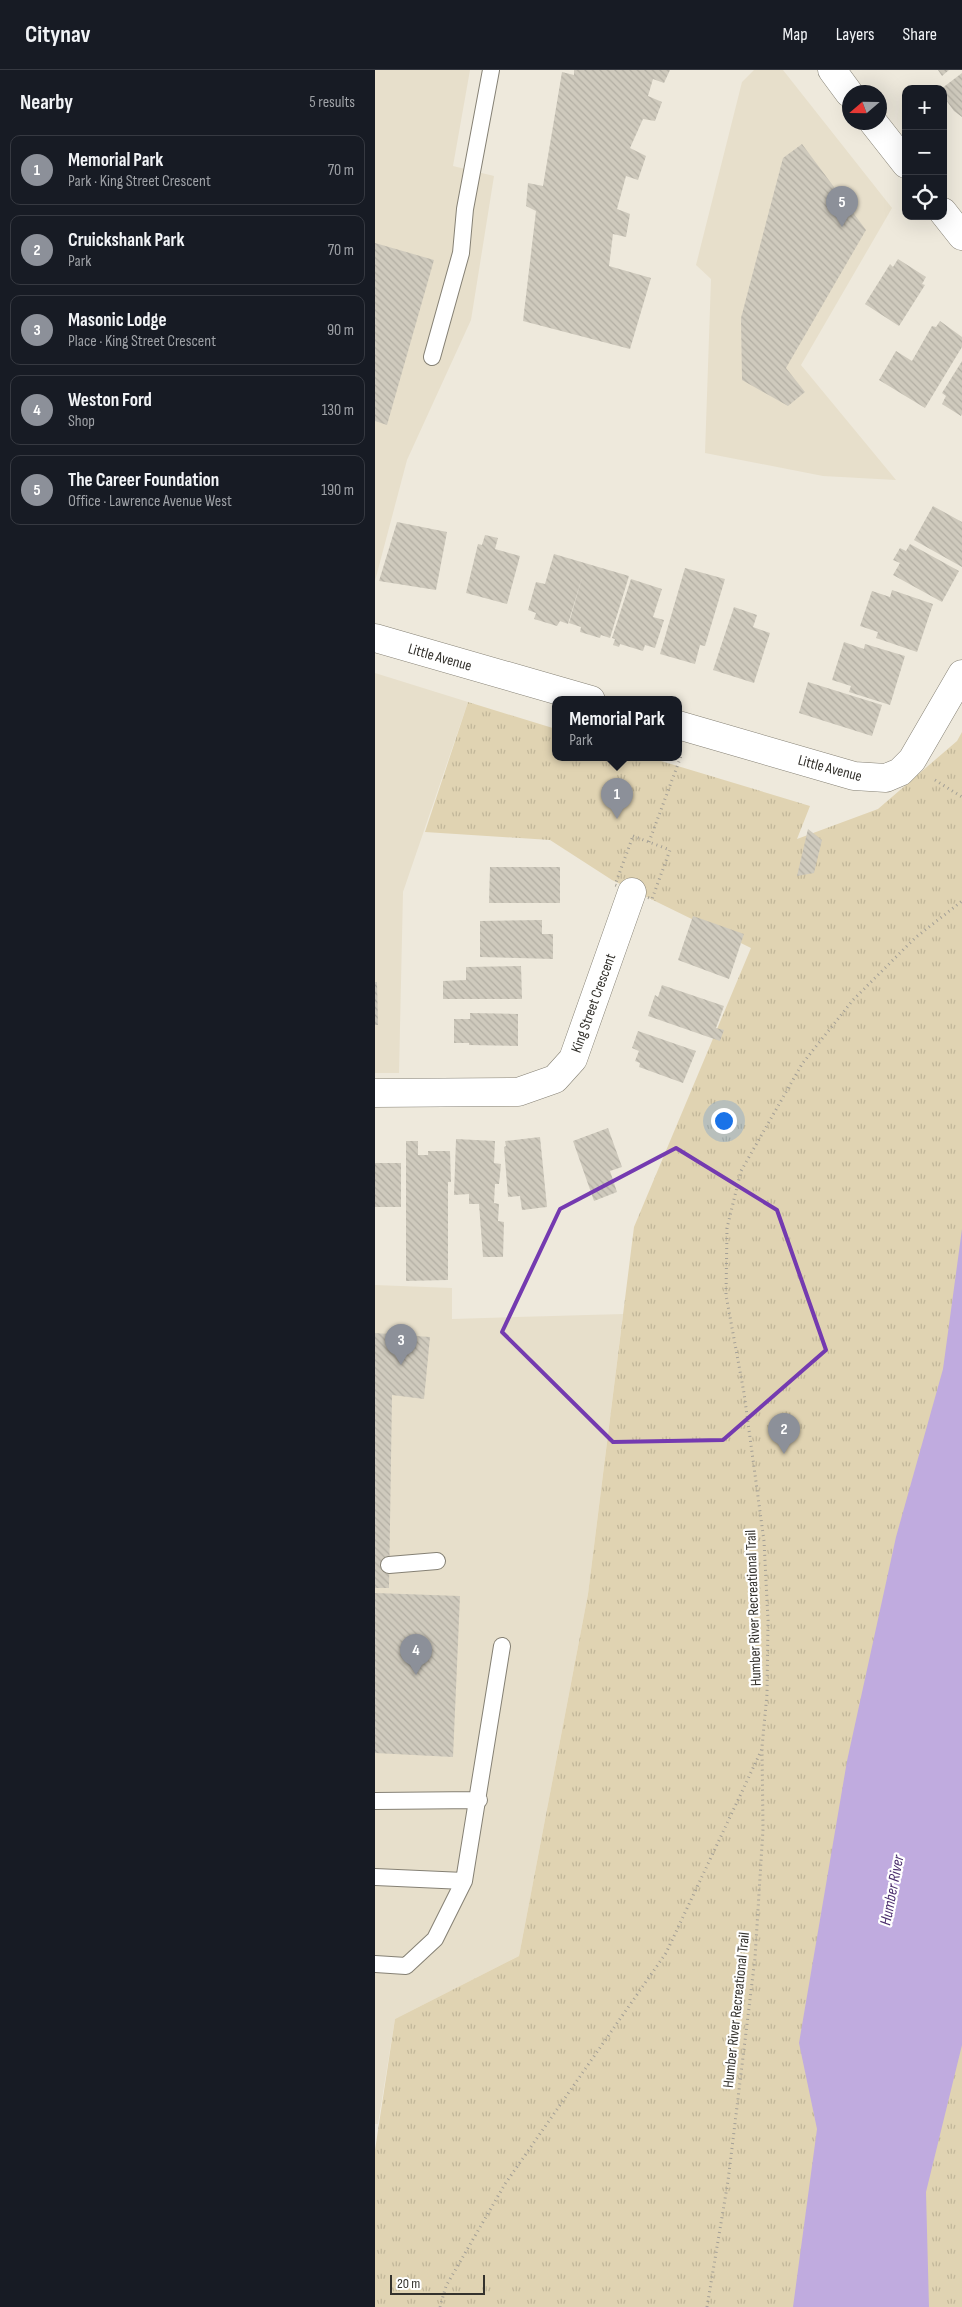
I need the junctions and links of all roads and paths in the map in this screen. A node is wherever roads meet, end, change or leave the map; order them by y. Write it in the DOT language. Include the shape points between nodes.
graph roads {
  1 [pos="491,70"];
  2 [pos="832,70"];
  3 [pos="844,85"];
  4 [pos="879,130"];
  5 [pos="902,159"];
  6 [pos="947,217"];
  7 [pos="962,236"];
  8 [pos="432,357"];
  9 [pos="375,638"];
  10 [pos="962,674"];
  11 [pos="577,696"];
  12 [pos="682,738"];
  13 [pos="674,761"];
  14 [pos="932,778"];
  15 [pos="962,797"];
  16 [pos="649,842"];
  17 [pos="633,892"];
  18 [pos="962,901"];
  19 [pos="375,1093"];
  20 [pos="437,1561"];
  21 [pos="389,1565"];
  22 [pos="502,1646"];
  23 [pos="763,1747"];
  24 [pos="375,1800"];
  25 [pos="479,1800"];
  26 [pos="375,1877"];
  27 [pos="464,1882"];
  28 [pos="375,1964"];
  29 [pos="440,2307"];
  30 [pos="707,2307"];
  1 -- 8 [label="lane" via="465,208 461,253"];
  2 -- 3 [label="street"];
  4 -- 5 [label="street"];
  6 -- 7 [label="street"];
  9 -- 11 [label="street, Little Avenue"];
  10 -- 12 [label="street, Little Avenue" via="912,760 900,772 886,778 854,776"];
  13 -- 16 [label="path"];
  14 -- 15 [label="path"];
  17 -- 19 [label="street, King Street Crescent" via="573,1059 555,1079 518,1092"];
  18 -- 23 [label="path, Humber River Recreational Trail" via="915,938 853,1000 802,1064 741,1171 727,1228 725,1295 744,1393 764,1541 768,1620"];
  20 -- 21 [label="lane"];
  22 -- 25 [label="lane"];
  23 -- 29 [label="path" via="666,1953 505,2184 446,2286"];
  23 -- 30 [label="path, Humber River Recreational Trail" via="763,1830 755,1958 728,2180"];
  24 -- 25 [label="lane"];
  25 -- 27 [label="lane"];
  26 -- 27 [label="lane"];
  27 -- 28 [label="lane" via="435,1939 406,1966"];
}
